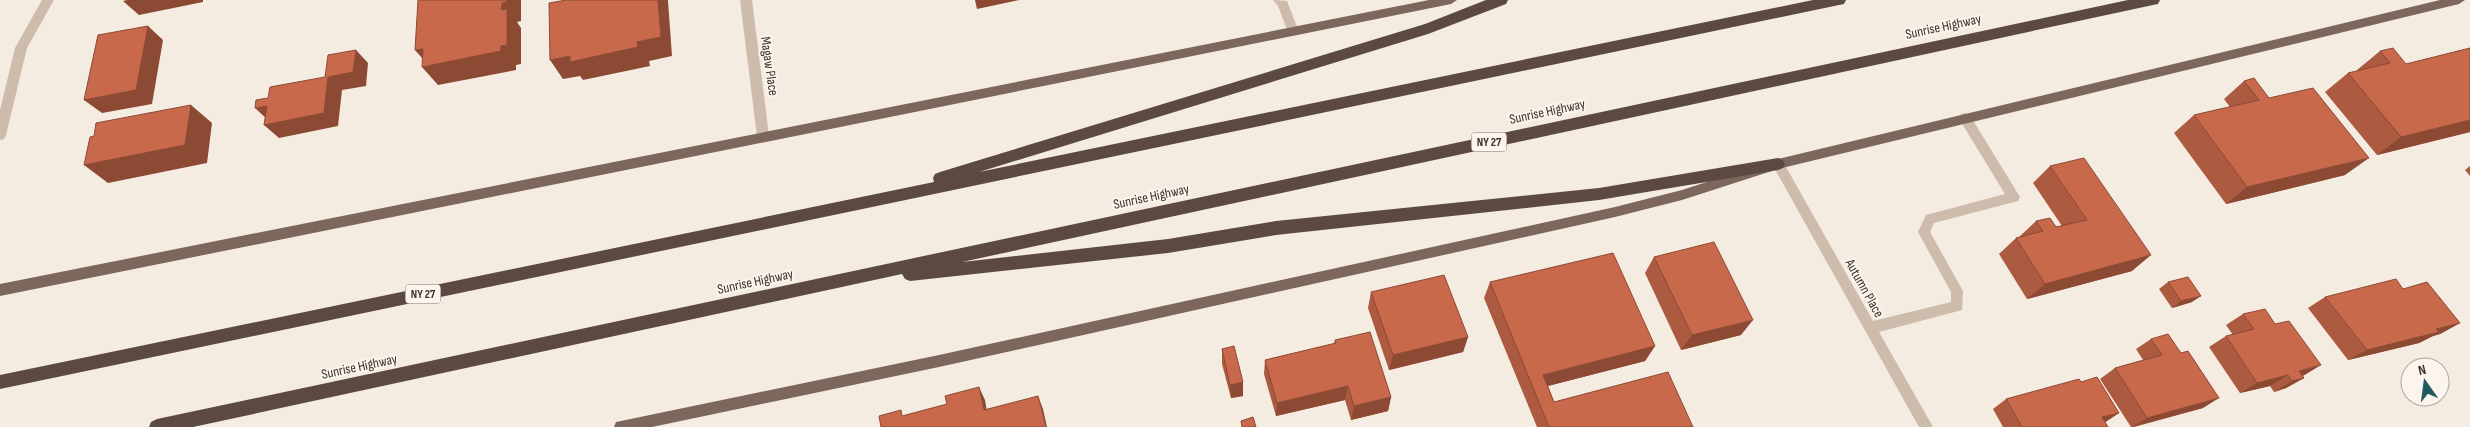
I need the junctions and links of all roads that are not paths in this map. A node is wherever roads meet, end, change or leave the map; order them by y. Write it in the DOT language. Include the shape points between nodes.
graph roads {
  1 [pos="48,0"];
  2 [pos="746,0"];
  3 [pos="1279,0"];
  4 [pos="1451,0"];
  5 [pos="1501,0"];
  6 [pos="1839,0"];
  7 [pos="2153,0"];
  8 [pos="2459,0"];
  9 [pos="1431,2"];
  10 [pos="1293,32"];
  11 [pos="1965,118"];
  12 [pos="0,135"];
  13 [pos="763,136"];
  14 [pos="1778,164"];
  15 [pos="845,206"];
  16 [pos="826,284"];
  17 [pos="0,290"];
  18 [pos="1870,328"];
  19 [pos="0,382"];
  20 [pos="157,427"];
  21 [pos="620,427"];
  22 [pos="1926,427"];
  1 -- 12 [label="street" via="21,48"];
  2 -- 13 [label="street, Magaw Place"];
  3 -- 10 [label="street"];
  4 -- 9 [label="main road"];
  5 -- 15 [label="highway" via="1392,39"];
  6 -- 15 [label="highway, NY 27"];
  7 -- 16 [label="highway, Sunrise Highway / NY 27"];
  8 -- 11 [label="main road"];
  9 -- 10 [label="main road"];
  10 -- 13 [label="main road"];
  11 -- 14 [label="main road"];
  11 -- 18 [label="street" via="2014,197 1930,219 1924,232 1957,291 1957,306"];
  13 -- 17 [label="main road"];
  14 -- 16 [label="highway" via="1590,195 1276,228 1168,246"];
  14 -- 18 [label="street, Autumn Place"];
  14 -- 21 [label="main road" via="1616,212 948,359"];
  15 -- 19 [label="highway, NY 27"];
  16 -- 20 [label="highway, Sunrise Highway / NY 27"];
  18 -- 22 [label="street, Autumn Place"];
}
